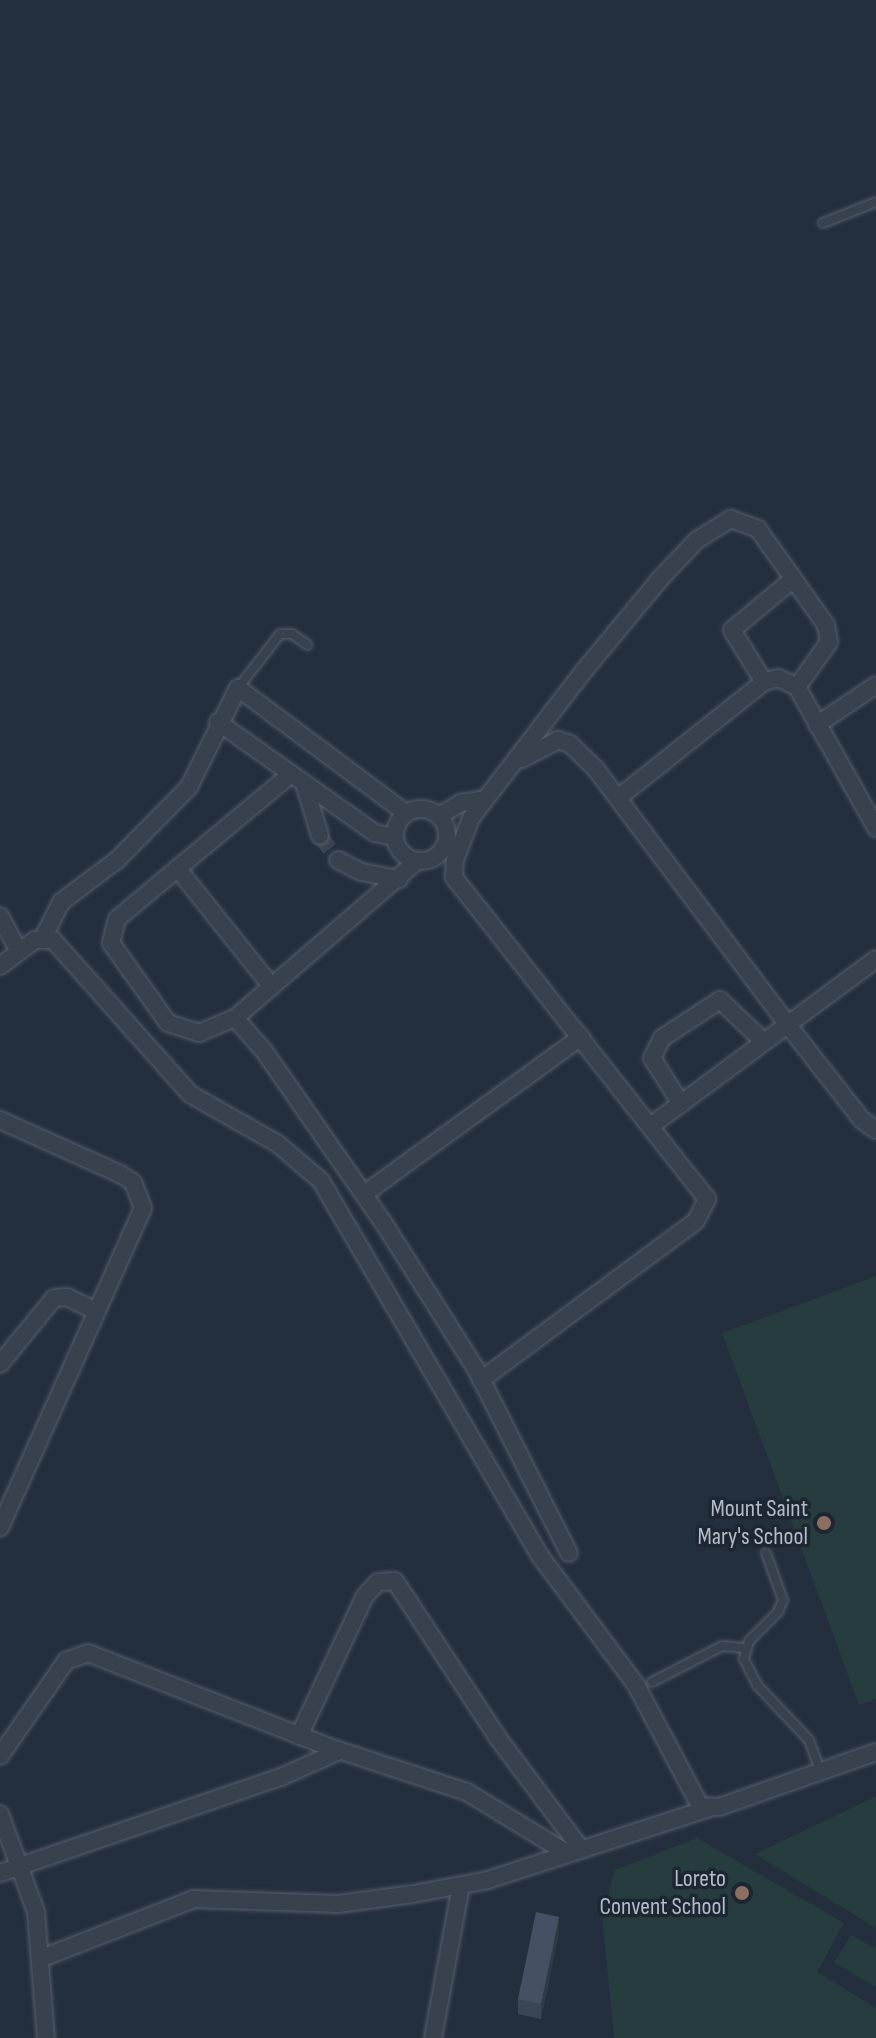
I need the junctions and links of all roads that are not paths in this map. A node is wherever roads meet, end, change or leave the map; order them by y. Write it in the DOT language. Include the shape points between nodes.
graph roads {
  1 [pos="876,202"];
  2 [pos="823,223"];
  3 [pos="792,580"];
  4 [pos="308,645"];
  5 [pos="764,682"];
  6 [pos="876,685"];
  7 [pos="797,687"];
  8 [pos="238,688"];
  9 [pos="218,722"];
  10 [pos="817,725"];
  11 [pos="512,765"];
  12 [pos="298,778"];
  13 [pos="618,798"];
  14 [pos="485,799"];
  15 [pos="406,813"];
  16 [pos="443,823"];
  17 [pos="876,828"];
  18 [pos="320,836"];
  19 [pos="394,837"];
  20 [pos="461,843"];
  21 [pos="438,857"];
  22 [pos="338,860"];
  23 [pos="417,861"];
  24 [pos="177,868"];
  25 [pos="453,870"];
  26 [pos="399,879"];
  27 [pos="0,916"];
  28 [pos="44,936"];
  29 [pos="19,951"];
  30 [pos="876,959"];
  31 [pos="0,966"];
  32 [pos="272,987"];
  33 [pos="235,1018"];
  34 [pos="787,1024"];
  35 [pos="581,1037"];
  36 [pos="763,1041"];
  37 [pos="681,1104"];
  38 [pos="0,1120"];
  39 [pos="652,1125"];
  40 [pos="876,1130"];
  41 [pos="364,1194"];
  42 [pos="96,1311"];
  43 [pos="0,1364"];
  44 [pos="481,1380"];
  45 [pos="0,1528"];
  46 [pos="569,1553"];
  47 [pos="766,1553"];
  48 [pos="744,1648"];
  49 [pos="652,1682"];
  50 [pos="299,1736"];
  51 [pos="339,1751"];
  52 [pos="876,1752"];
  53 [pos="0,1756"];
  54 [pos="820,1771"];
  55 [pos="709,1808"];
  56 [pos="0,1814"];
  57 [pos="574,1851"];
  58 [pos="22,1864"];
  59 [pos="0,1873"];
  60 [pos="461,1886"];
  61 [pos="42,1958"];
  62 [pos="46,2038"];
  63 [pos="433,2038"];
  1 -- 2 [label="lane"];
  3 -- 5 [label="street" via="732,630"];
  3 -- 7 [label="street" via="829,634 825,649"];
  3 -- 11 [label="street" via="767,540 747,522 731,519 706,533 659,580"];
  4 -- 8 [label="lane" via="292,634 280,634"];
  5 -- 7 [label="street" via="778,678"];
  5 -- 13 [label="street"];
  6 -- 10 [label="street"];
  7 -- 10 [label="street"];
  8 -- 9 [label="street"];
  8 -- 15 [label="street" via="388,805"];
  9 -- 12 [label="street"];
  9 -- 28 [label="street" via="189,787 118,859 61,902"];
  10 -- 17 [label="street"];
  11 -- 13 [label="street" via="558,740 570,744"];
  11 -- 14 [label="street"];
  12 -- 18 [label="street"];
  12 -- 19 [label="street" via="375,833"];
  12 -- 24 [label="street"];
  13 -- 34 [label="street"];
  14 -- 16 [label="street" via="461,803"];
  14 -- 20 [label="street"];
  15 -- 16 [label="street" via="422,808"];
  15 -- 19 [label="street"];
  16 -- 20 [label="street"];
  16 -- 21 [label="street" via="446,847"];
  19 -- 23 [label="street"];
  20 -- 25 [label="street"];
  21 -- 23 [label="street"];
  21 -- 25 [label="street"];
  22 -- 26 [label="street" via="362,872"];
  23 -- 26 [label="street"];
  24 -- 32 [label="street"];
  24 -- 33 [label="street" via="117,919 111,943 168,1023 199,1033"];
  25 -- 35 [label="street"];
  26 -- 32 [label="street"];
  27 -- 29 [label="street"];
  28 -- 29 [label="street"];
  28 -- 55 [label="street" via="62,948 190,1094 278,1144 330,1192 535,1548 636,1685 687,1790 700,1806"];
  29 -- 31 [label="street"];
  30 -- 34 [label="street"];
  32 -- 33 [label="street"];
  33 -- 41 [label="street" via="295,1093"];
  34 -- 36 [label="street"];
  34 -- 40 [label="street" via="862,1120"];
  35 -- 39 [label="street"];
  35 -- 41 [label="street"];
  36 -- 37 [label="street"];
  36 -- 37 [label="street" via="720,1000 662,1038 652,1058"];
  37 -- 39 [label="street"];
  38 -- 42 [label="street" via="120,1174 141,1194 139,1224"];
  39 -- 44 [label="street" via="700,1187 707,1199 704,1212"];
  41 -- 44 [label="street"];
  42 -- 43 [label="street" via="67,1297 54,1298"];
  42 -- 45 [label="street"];
  44 -- 46 [label="street"];
  47 -- 48 [label="lane" via="781,1592 781,1607"];
  48 -- 49 [label="lane" via="722,1646"];
  48 -- 54 [label="lane" via="747,1669 809,1740"];
  50 -- 51 [label="street"];
  50 -- 53 [label="street" via="88,1653 66,1661"];
  50 -- 57 [label="street" via="365,1596 378,1582 395,1581"];
  51 -- 57 [label="street" via="476,1796"];
  51 -- 58 [label="street" via="260,1785 62,1855"];
  52 -- 54 [label="street"];
  54 -- 55 [label="street"];
  55 -- 57 [label="street"];
  56 -- 58 [label="street"];
  57 -- 60 [label="street"];
  58 -- 59 [label="street"];
  58 -- 61 [label="street"];
  60 -- 61 [label="street" via="338,1904 194,1899"];
  60 -- 63 [label="street"];
  61 -- 62 [label="street"];
}
